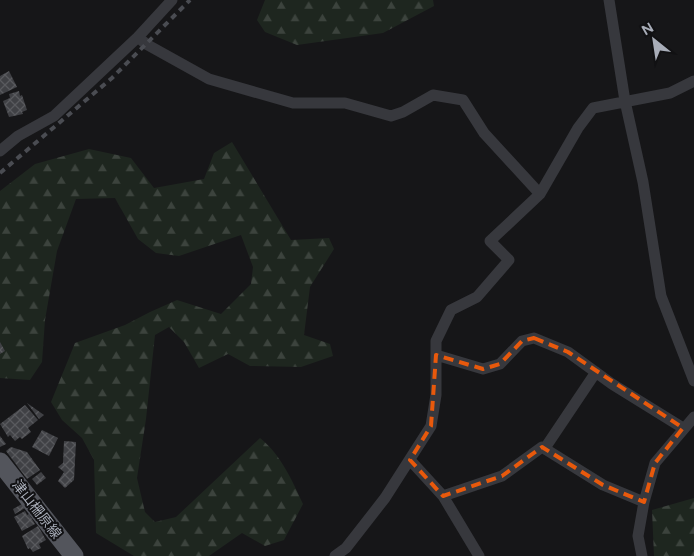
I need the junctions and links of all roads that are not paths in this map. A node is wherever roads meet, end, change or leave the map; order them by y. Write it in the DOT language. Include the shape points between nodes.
graph roads {
  1 [pos="172,0"];
  2 [pos="609,0"];
  3 [pos="138,38"];
  4 [pos="694,82"];
  5 [pos="625,101"];
  6 [pos="0,150"];
  7 [pos="540,194"];
  8 [pos="436,355"];
  9 [pos="596,372"];
  10 [pos="694,381"];
  11 [pos="694,417"];
  12 [pos="683,428"];
  13 [pos="545,448"];
  14 [pos="410,460"];
  15 [pos="0,462"];
  16 [pos="443,496"];
  17 [pos="644,502"];
  18 [pos="74,556"];
  19 [pos="335,556"];
  20 [pos="479,556"];
  21 [pos="642,556"];
  1 -- 3 [label="street"];
  2 -- 5 [label="street"];
  3 -- 6 [label="street" via="54,116"];
  3 -- 7 [label="street" via="209,79 293,103 345,103 391,116 433,94 463,100 484,133"];
  4 -- 5 [label="street" via="670,93"];
  5 -- 7 [label="street" via="594,108 578,128"];
  5 -- 10 [label="street" via="643,182 661,296"];
  7 -- 8 [label="street" via="490,241 509,260 477,297 451,310 436,341"];
  8 -- 9 [label="street" via="483,369 500,364 522,341 534,338 568,352"];
  8 -- 14 [label="street" via="432,426"];
  9 -- 12 [label="street"];
  9 -- 13 [label="street"];
  11 -- 12 [label="street"];
  12 -- 17 [label="street" via="655,463"];
  13 -- 16 [label="street" via="502,476"];
  13 -- 17 [label="street" via="603,485"];
  14 -- 16 [label="street"];
  14 -- 19 [label="street" via="346,548"];
  15 -- 18 [label="main road, 津山柵原線"];
  16 -- 20 [label="street"];
  17 -- 21 [label="street" via="638,536"];
}
